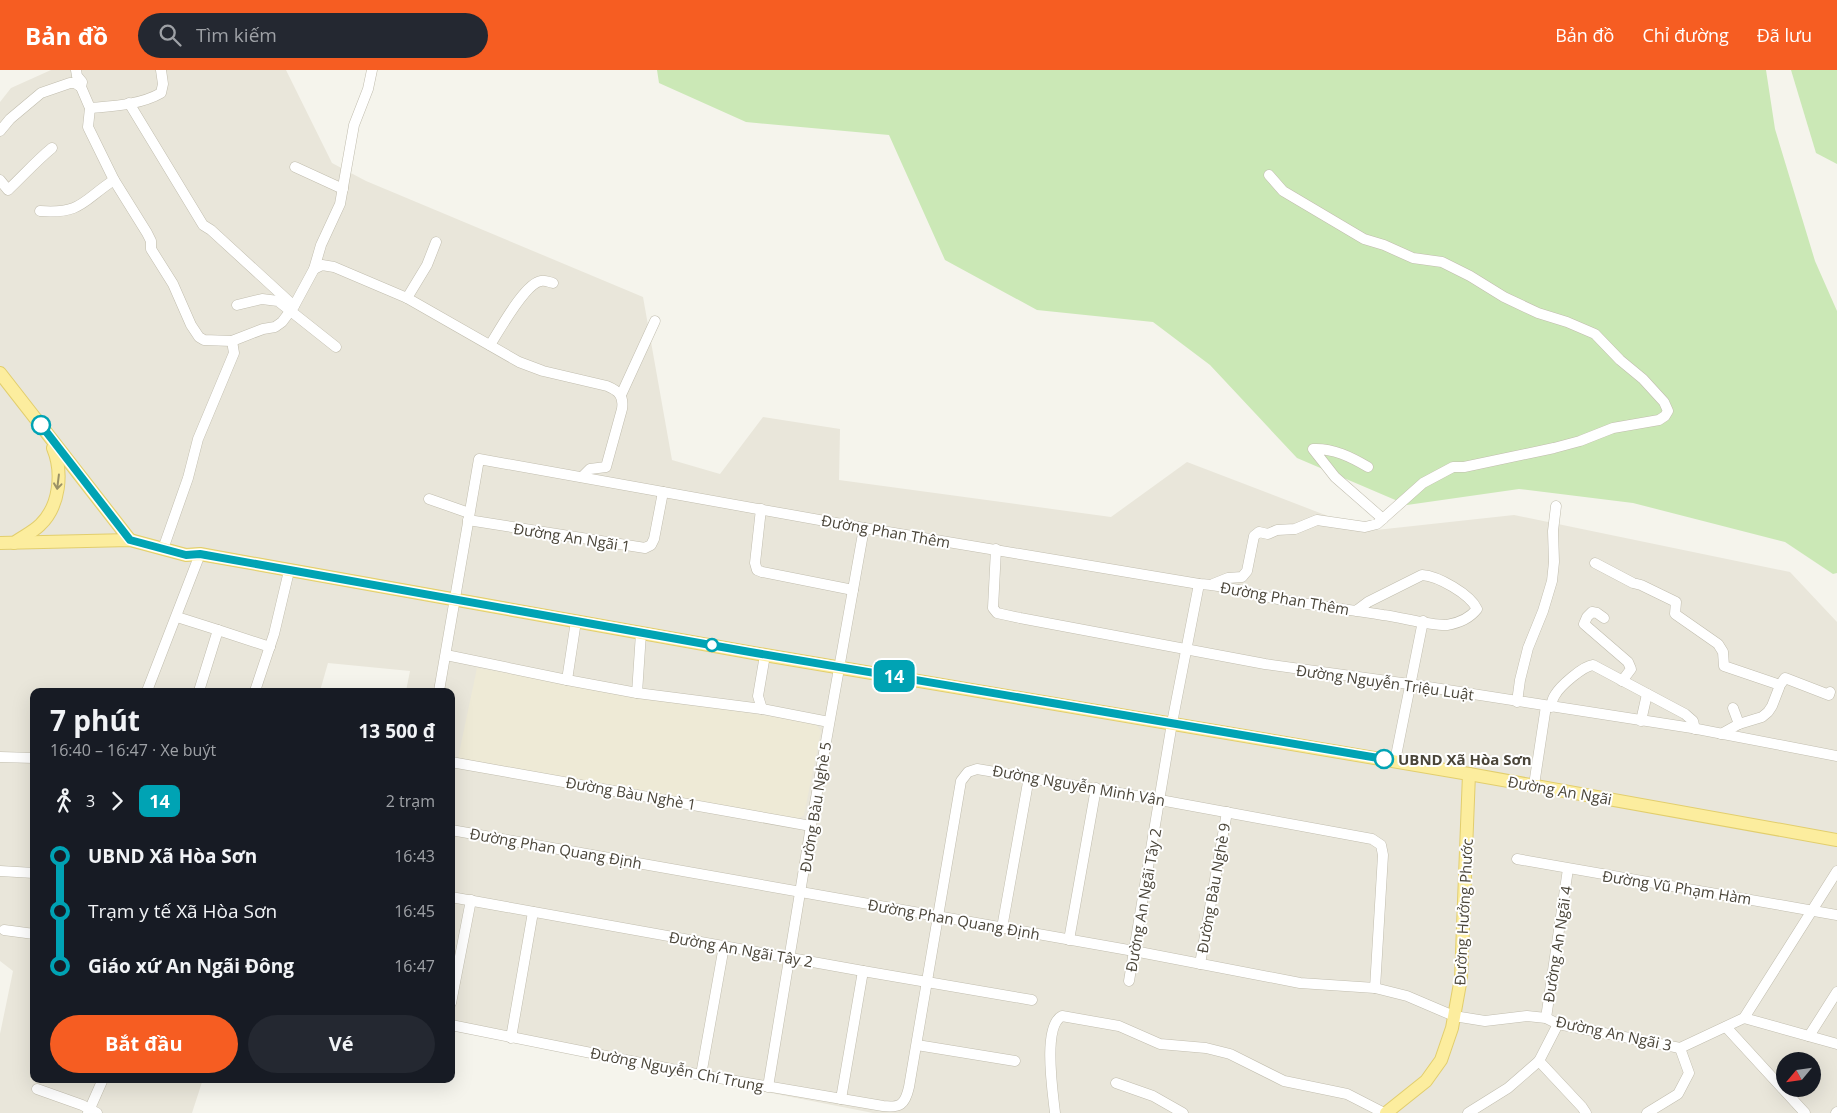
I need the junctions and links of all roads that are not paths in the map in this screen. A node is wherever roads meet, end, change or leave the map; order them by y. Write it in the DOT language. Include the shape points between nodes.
graph roads {
  1 [pos="76,70"];
  2 [pos="161,70"];
  3 [pos="372,70"];
  4 [pos="81,87"];
  5 [pos="129,103"];
  6 [pos="90,108"];
  7 [pos="0,131"];
  8 [pos="52,148"];
  9 [pos="295,167"];
  10 [pos="1269,175"];
  11 [pos="0,180"];
  12 [pos="114,180"];
  13 [pos="343,188"];
  14 [pos="40,211"];
  15 [pos="436,242"];
  16 [pos="314,269"];
  17 [pos="553,283"];
  18 [pos="407,298"];
  19 [pos="237,305"];
  20 [pos="293,308"];
  21 [pos="655,321"];
  22 [pos="232,341"];
  23 [pos="490,345"];
  24 [pos="336,346"];
  25 [pos="0,373"];
  26 [pos="621,395"];
  27 [pos="48,435"];
  28 [pos="606,466"];
  29 [pos="1368,467"];
  30 [pos="582,478"];
  31 [pos="604,481"];
  32 [pos="663,492"];
  33 [pos="429,499"];
  34 [pos="1556,506"];
  35 [pos="761,509"];
  36 [pos="469,517"];
  37 [pos="1383,519"];
  38 [pos="864,528"];
  39 [pos="130,540"];
  40 [pos="0,543"];
  41 [pos="14,543"];
  42 [pos="163,549"];
  43 [pos="996,549"];
  44 [pos="200,554"];
  45 [pos="1595,563"];
  46 [pos="289,570"];
  47 [pos="1199,584"];
  48 [pos="1213,584"];
  49 [pos="853,590"];
  50 [pos="455,600"];
  51 [pos="1356,611"];
  52 [pos="177,616"];
  53 [pos="1604,618"];
  54 [pos="576,622"];
  55 [pos="1423,622"];
  56 [pos="218,630"];
  57 [pos="641,633"];
  58 [pos="270,647"];
  59 [pos="1186,648"];
  60 [pos="446,655"];
  61 [pos="765,655"];
  62 [pos="840,666"];
  63 [pos="567,680"];
  64 [pos="1622,681"];
  65 [pos="1409,684"];
  66 [pos="1777,684"];
  67 [pos="148,688"];
  68 [pos="201,688"];
  69 [pos="256,688"];
  70 [pos="440,688"];
  71 [pos="1830,692"];
  72 [pos="637,693"];
  73 [pos="1647,694"];
  74 [pos="1517,702"];
  75 [pos="1549,707"];
  76 [pos="1733,708"];
  77 [pos="762,709"];
  78 [pos="1641,721"];
  79 [pos="829,722"];
  80 [pos="1172,723"];
  81 [pos="1739,724"];
  82 [pos="1695,729"];
  83 [pos="1721,734"];
  84 [pos="1837,756"];
  85 [pos="0,757"];
  86 [pos="30,758"];
  87 [pos="1395,761"];
  88 [pos="455,763"];
  89 [pos="1469,774"];
  90 [pos="1028,776"];
  91 [pos="1534,785"];
  92 [pos="1096,788"];
  93 [pos="1160,800"];
  94 [pos="1227,812"];
  95 [pos="811,826"];
  96 [pos="455,831"];
  97 [pos="1837,840"];
  98 [pos="1517,859"];
  99 [pos="1568,869"];
  100 [pos="1837,870"];
  101 [pos="0,872"];
  102 [pos="30,873"];
  103 [pos="801,892"];
  104 [pos="455,898"];
  105 [pos="471,900"];
  106 [pos="1812,910"];
  107 [pos="533,912"];
  108 [pos="1837,915"];
  109 [pos="938,916"];
  110 [pos="1002,928"];
  111 [pos="4,930"];
  112 [pos="30,933"];
  113 [pos="1069,940"];
  114 [pos="724,946"];
  115 [pos="1134,951"];
  116 [pos="790,957"];
  117 [pos="1200,964"];
  118 [pos="863,971"];
  119 [pos="928,981"];
  120 [pos="1129,981"];
  121 [pos="455,982"];
  122 [pos="1375,988"];
  123 [pos="1837,992"];
  124 [pos="1032,1000"];
  125 [pos="1454,1016"];
  126 [pos="1546,1018"];
  127 [pos="1744,1018"];
  128 [pos="1558,1024"];
  129 [pos="455,1026"];
  130 [pos="1726,1027"];
  131 [pos="1809,1036"];
  132 [pos="511,1038"];
  133 [pos="1837,1044"];
  134 [pos="917,1045"];
  135 [pos="1680,1048"];
  136 [pos="1016,1061"];
  137 [pos="1539,1061"];
  138 [pos="701,1075"];
  139 [pos="1116,1082"];
  140 [pos="102,1083"];
  141 [pos="768,1087"];
  142 [pos="37,1089"];
  143 [pos="841,1099"];
  144 [pos="903,1104"];
  145 [pos="92,1112"];
  146 [pos="1055,1113"];
  147 [pos="1184,1113"];
  148 [pos="1385,1113"];
  149 [pos="1468,1113"];
  150 [pos="1586,1113"];
  151 [pos="1647,1113"];
  152 [pos="1805,1113"];
  1 -- 4 [label="street"];
  2 -- 5 [label="street" via="162,94"];
  3 -- 13 [label="street" via="354,125"];
  4 -- 6 [label="street"];
  4 -- 7 [label="street" via="70,83 41,93"];
  5 -- 6 [label="street"];
  5 -- 20 [label="street" via="203,225"];
  6 -- 12 [label="street" via="88,127"];
  8 -- 11 [label="street" via="8,190"];
  9 -- 13 [label="street"];
  10 -- 37 [label="street" via="1284,191 1364,239 1414,258 1442,262 1504,297 1595,334 1643,379 1668,411 1659,420 1613,428 1554,448 1452,468 1424,482"];
  12 -- 14 [label="street" via="75,208 59,212"];
  12 -- 22 [label="street" via="147,233 151,249 173,284 195,332 204,340"];
  13 -- 16 [label="street" via="340,204"];
  15 -- 18 [label="street" via="427,265"];
  16 -- 18 [label="street" via="322,265 334,267"];
  16 -- 20 [label="street"];
  17 -- 23 [label="street" via="542,280 524,294"];
  18 -- 23 [label="street"];
  19 -- 20 [label="street" via="262,299 278,301"];
  20 -- 22 [label="street" via="275,327"];
  20 -- 24 [label="street"];
  21 -- 26 [label="street"];
  22 -- 42 [label="street" via="234,353 198,439"];
  23 -- 26 [label="street" via="519,362 607,386"];
  25 -- 27 [label="main road"];
  26 -- 28 [label="street" via="622,410"];
  27 -- 39 [label="main road"];
  27 -- 41 [label="main road, one-way" via="60,472 54,502 40,525"];
  28 -- 30 [label="street" via="590,469"];
  28 -- 31 [label="street"];
  29 -- 37 [label="street" via="1338,452 1313,449 1335,477"];
  30 -- 31 [label="street, Đường Phan Thêm"];
  30 -- 36 [label="street, Đường Phan Thêm" via="479,459"];
  31 -- 32 [label="street, Đường Phan Thêm"];
  32 -- 35 [label="street, Đường Phan Thêm"];
  32 -- 36 [label="street, Đường An Ngãi 1" via="654,539 645,548"];
  33 -- 36 [label="street"];
  34 -- 74 [label="street" via="1552,581 1528,648"];
  35 -- 38 [label="street, Đường Phan Thêm"];
  35 -- 49 [label="street" via="755,562 757,570"];
  36 -- 50 [label="street, Đường Phan Thêm"];
  37 -- 48 [label="street" via="1365,527 1317,520 1295,529 1268,534 1259,532 1254,536 1247,571 1242,577"];
  38 -- 43 [label="street, Đường Phan Thêm"];
  38 -- 49 [label="street, Đường Bàu Nghè 5"];
  39 -- 41 [label="main road, Đường An Ngãi"];
  39 -- 42 [label="main road, Đường An Ngãi"];
  40 -- 41 [label="main road, Đường An Ngãi"];
  42 -- 44 [label="main road, Đường An Ngãi" via="186,555"];
  43 -- 47 [label="street, Đường Phan Thêm"];
  43 -- 59 [label="street, Đường Nguyễn Triệu Luật" via="994,608 997,613"];
  44 -- 46 [label="main road, Đường An Ngãi"];
  44 -- 52 [label="street"];
  45 -- 66 [label="street" via="1633,584 1673,599 1677,617 1721,648 1724,666"];
  46 -- 50 [label="main road, Đường An Ngãi"];
  46 -- 58 [label="street"];
  47 -- 48 [label="street, Đường Phan Thêm"];
  47 -- 59 [label="street, Đường An Ngãi Tây 2"];
  48 -- 51 [label="street, Đường Phan Thêm" via="1286,601"];
  49 -- 62 [label="street, Đường Bàu Nghè 5"];
  50 -- 54 [label="main road, Đường An Ngãi"];
  50 -- 60 [label="street"];
  51 -- 55 [label="street, Đường Phan Thêm"];
  51 -- 55 [label="street, Đường Phan Thêm" via="1422,575 1441,580 1468,597 1476,609 1471,617 1448,625"];
  52 -- 56 [label="street"];
  52 -- 67 [label="street"];
  53 -- 64 [label="street" via="1592,612 1584,624 1628,662 1631,669"];
  54 -- 57 [label="main road, Đường An Ngãi"];
  54 -- 63 [label="street"];
  55 -- 65 [label="street"];
  56 -- 58 [label="street"];
  56 -- 68 [label="street"];
  57 -- 61 [label="main road, Đường An Ngãi"];
  57 -- 72 [label="street"];
  58 -- 69 [label="street"];
  59 -- 65 [label="street, Đường Nguyễn Triệu Luật" via="1265,664"];
  59 -- 80 [label="street, Đường An Ngãi Tây 2"];
  60 -- 63 [label="street"];
  60 -- 70 [label="street"];
  61 -- 62 [label="main road, Đường An Ngãi"];
  61 -- 77 [label="street" via="758,696"];
  62 -- 79 [label="street, Đường Bàu Nghè 5"];
  62 -- 80 [label="main road, Đường An Ngãi"];
  63 -- 72 [label="street"];
  64 -- 73 [label="street"];
  64 -- 75 [label="street" via="1596,665 1588,666 1555,694"];
  65 -- 74 [label="street, Đường Nguyễn Triệu Luật"];
  65 -- 87 [label="street"];
  66 -- 71 [label="street" via="1780,685 1784,678 1829,695"];
  66 -- 81 [label="street" via="1779,688 1768,712"];
  72 -- 77 [label="street"];
  73 -- 78 [label="street"];
  73 -- 82 [label="street" via="1689,716"];
  74 -- 75 [label="street, Đường Nguyễn Triệu Luật"];
  75 -- 78 [label="street, Đường Nguyễn Triệu Luật"];
  75 -- 91 [label="street"];
  76 -- 81 [label="street"];
  77 -- 79 [label="street"];
  78 -- 82 [label="street, Đường Nguyễn Triệu Luật"];
  79 -- 95 [label="street, Đường Bàu Nghè 5"];
  80 -- 87 [label="main road, Đường An Ngãi"];
  80 -- 93 [label="street, Đường An Ngãi Tây 2"];
  81 -- 83 [label="street"];
  82 -- 83 [label="street, Đường Nguyễn Triệu Luật"];
  83 -- 84 [label="street, Đường Nguyễn Triệu Luật"];
  85 -- 86 [label="street"];
  87 -- 89 [label="main road, Đường An Ngãi"];
  88 -- 95 [label="street, Đường Bàu Nghè 1"];
  89 -- 91 [label="main road, Đường An Ngãi"];
  89 -- 125 [label="main road, Đường Hưởng Phước" via="1461,978"];
  90 -- 92 [label="street, Đường Nguyễn Minh Vân"];
  90 -- 109 [label="street, Đường Nguyễn Minh Vân" via="977,769 968,772 961,781"];
  90 -- 110 [label="street"];
  91 -- 97 [label="main road, Đường An Ngãi"];
  92 -- 93 [label="street, Đường Nguyễn Minh Vân"];
  92 -- 113 [label="street"];
  93 -- 94 [label="street, Đường Nguyễn Minh Vân"];
  93 -- 115 [label="street, Đường An Ngãi Tây 2"];
  94 -- 117 [label="street, Đường Bàu Nghè 9"];
  94 -- 122 [label="street, Đường Nguyễn Minh Vân" via="1372,839 1381,845"];
  95 -- 103 [label="street, Đường Bàu Nghè 5"];
  96 -- 103 [label="street, Đường Phan Quang Định"];
  98 -- 99 [label="street, Đường Vũ Phạm Hàm"];
  99 -- 106 [label="street, Đường Vũ Phạm Hàm"];
  99 -- 126 [label="street, Đường An Ngãi 4"];
  100 -- 106 [label="street"];
  101 -- 102 [label="street"];
  103 -- 109 [label="street, Đường Phan Quang Định"];
  103 -- 116 [label="street, Đường Bàu Nghè 5"];
  104 -- 105 [label="street, Đường An Ngãi Tây 2"];
  105 -- 107 [label="street, Đường An Ngãi Tây 2"];
  105 -- 121 [label="street"];
  106 -- 108 [label="street, Đường Vũ Phạm Hàm"];
  106 -- 127 [label="street"];
  107 -- 114 [label="street, Đường An Ngãi Tây 2"];
  107 -- 132 [label="street"];
  109 -- 110 [label="street, Đường Phan Quang Định"];
  109 -- 119 [label="street, Đường Nguyễn Minh Vân"];
  110 -- 113 [label="street, Đường Phan Quang Định"];
  111 -- 112 [label="street"];
  113 -- 115 [label="street, Đường Phan Quang Định"];
  114 -- 116 [label="street, Đường An Ngãi Tây 2"];
  114 -- 138 [label="street"];
  115 -- 117 [label="street, Đường Phan Quang Định"];
  115 -- 120 [label="street, Đường An Ngãi Tây 2"];
  116 -- 118 [label="street, Đường An Ngãi Tây 2"];
  116 -- 141 [label="street, Đường Bàu Nghè 5"];
  117 -- 122 [label="street, Đường Phan Quang Định" via="1300,983"];
  118 -- 119 [label="street, Đường An Ngãi Tây 2"];
  118 -- 143 [label="street"];
  119 -- 124 [label="street, Đường An Ngãi Tây 2"];
  119 -- 134 [label="street, Đường Nguyễn Minh Vân"];
  122 -- 125 [label="street, Đường Phan Quang Định" via="1408,996"];
  123 -- 131 [label="street"];
  125 -- 126 [label="street, Đường An Ngãi 3" via="1485,1021 1527,1016"];
  125 -- 148 [label="main road, Đường Hưởng Phước" via="1442,1060 1426,1081"];
  126 -- 128 [label="street, Đường An Ngãi 3"];
  127 -- 130 [label="street, Đường An Ngãi 3"];
  127 -- 131 [label="street"];
  128 -- 135 [label="street, Đường An Ngãi 3"];
  128 -- 137 [label="street"];
  129 -- 132 [label="street, Đường Nguyễn Chí Trung"];
  130 -- 135 [label="street, Đường An Ngãi 3"];
  130 -- 152 [label="street"];
  131 -- 133 [label="street"];
  132 -- 138 [label="street, Đường Nguyễn Chí Trung"];
  134 -- 136 [label="street"];
  134 -- 144 [label="street, Đường Nguyễn Minh Vân" via="908,1095"];
  135 -- 151 [label="street" via="1689,1072 1678,1094"];
  137 -- 149 [label="street" via="1508,1088"];
  137 -- 150 [label="street"];
  138 -- 141 [label="street, Đường Nguyễn Chí Trung"];
  139 -- 147 [label="street" via="1153,1096"];
  140 -- 145 [label="street"];
  141 -- 143 [label="street, Đường Nguyễn Chí Trung"];
  142 -- 145 [label="street" via="82,1105"];
  143 -- 144 [label="street, Đường Nguyễn Chí Trung" via="892,1107"];
  146 -- 148 [label="street" via="1050,1052 1056,1024 1062,1016 1120,1026 1160,1044 1206,1048 1230,1054 1284,1081 1347,1094"];
}
